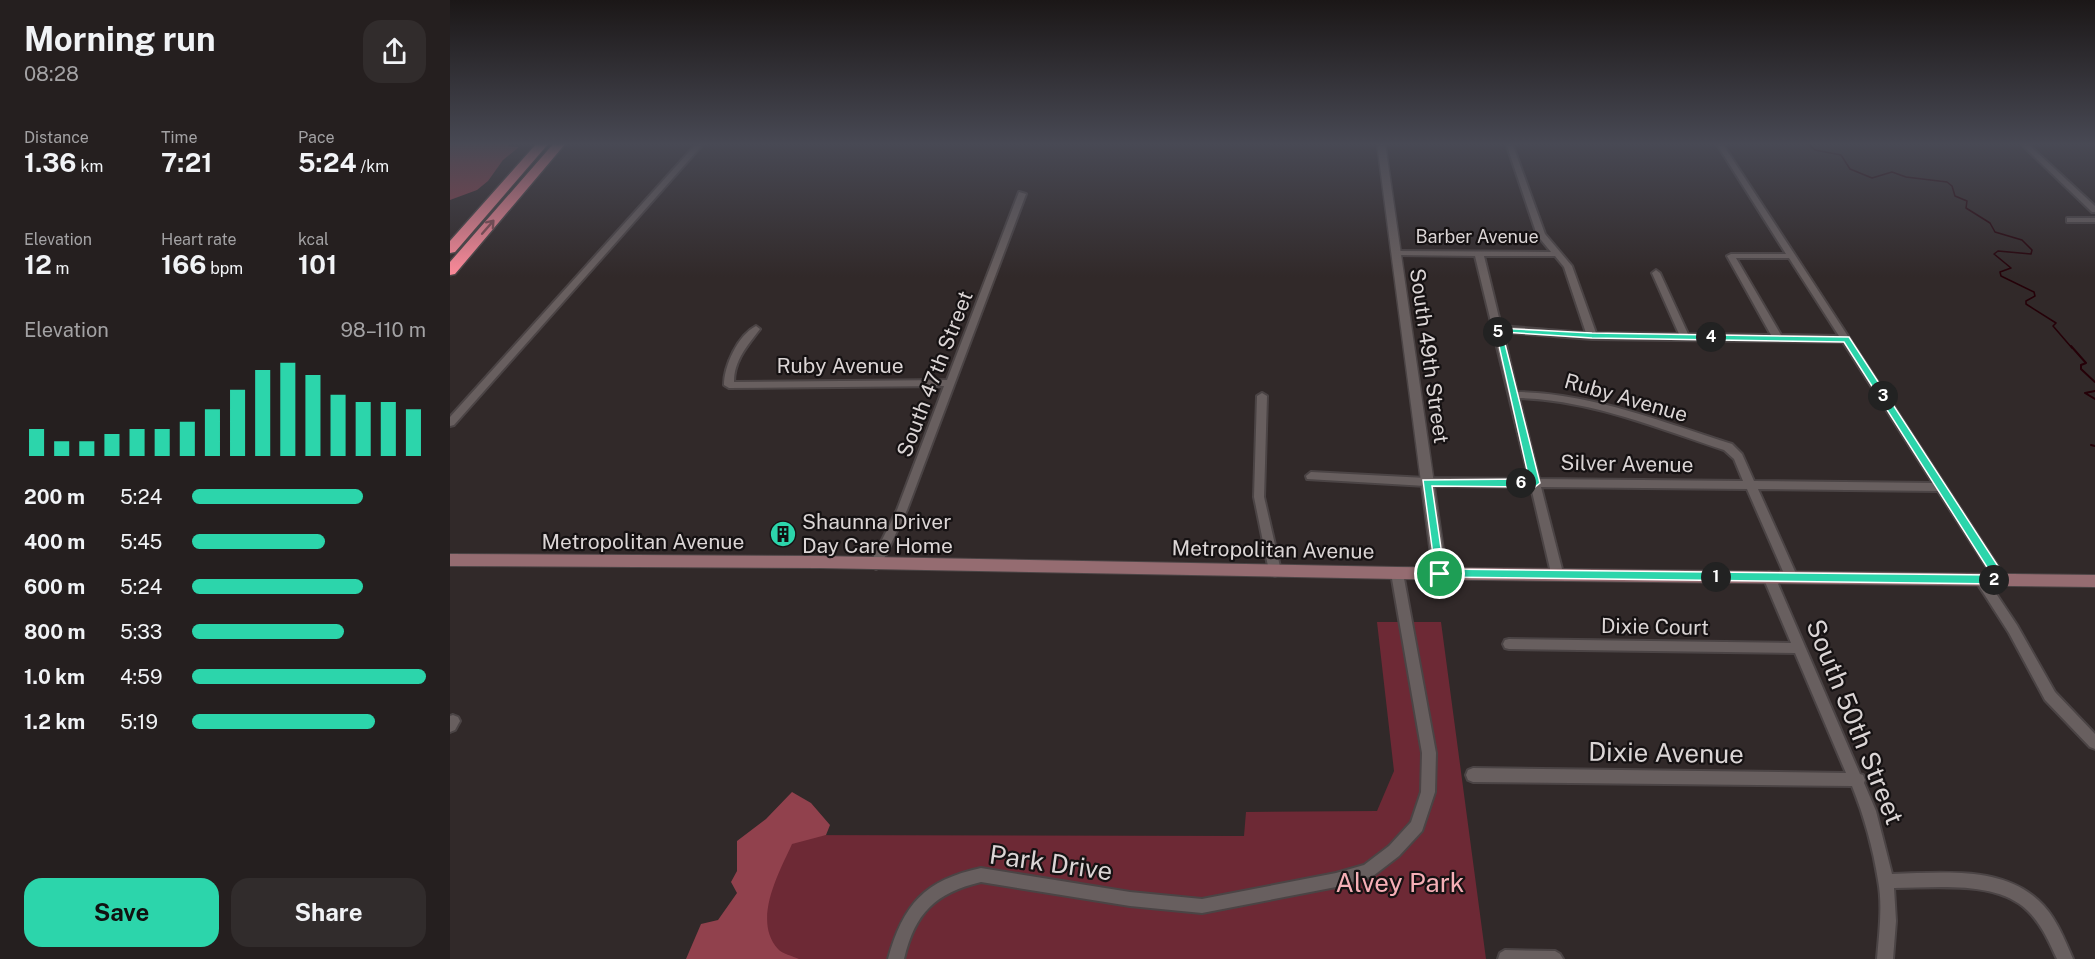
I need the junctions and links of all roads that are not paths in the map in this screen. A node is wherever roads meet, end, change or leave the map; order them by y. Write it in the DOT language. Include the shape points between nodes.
graph roads {
  1 [pos="504,188"];
  2 [pos="522,188"];
  3 [pos="660,188"];
  4 [pos="1387,188"];
  5 [pos="1525,188"];
  6 [pos="1748,188"];
  7 [pos="2071,188"];
  8 [pos="1022,194"];
  9 [pos="2095,210"];
  10 [pos="2070,220"];
  11 [pos="2095,220"];
  12 [pos="450,249"];
  13 [pos="1396,253"];
  14 [pos="1479,254"];
  15 [pos="1558,254"];
  16 [pos="1791,256"];
  17 [pos="450,271"];
  18 [pos="1656,273"];
  19 [pos="756,329"];
  20 [pos="1497,329"];
  21 [pos="1592,336"];
  22 [pos="1685,337"];
  23 [pos="1777,337"];
  24 [pos="1846,339"];
  25 [pos="951,383"];
  26 [pos="1514,395"];
  27 [pos="1262,396"];
  28 [pos="450,423"];
  29 [pos="1311,476"];
  30 [pos="1426,482"];
  31 [pos="1535,483"];
  32 [pos="1750,485"];
  33 [pos="1942,487"];
  34 [pos="450,560"];
  35 [pos="876,564"];
  36 [pos="1275,571"];
  37 [pos="1397,573"];
  38 [pos="1557,573"];
  39 [pos="1440,574"];
  40 [pos="1791,576"];
  41 [pos="1769,577"];
  42 [pos="1981,580"];
  43 [pos="2001,580"];
  44 [pos="2095,581"];
  45 [pos="1509,644"];
  46 [pos="1800,648"];
  47 [pos="2095,743"];
  48 [pos="1473,775"];
  49 [pos="1858,780"];
  50 [pos="1886,881"];
  51 [pos="1505,958"];
  52 [pos="896,959"];
  53 [pos="1555,959"];
  54 [pos="1885,959"];
  55 [pos="2065,959"];
  1 -- 12 [label="highway"];
  17 -- 2 [label="highway, one-way"];
  3 -- 28 [label="street"];
  4 -- 13 [label="street, South 49th Street"];
  5 -- 15 [label="street" via="1541,235"];
  6 -- 16 [label="street"];
  7 -- 9 [label="street"];
  8 -- 25 [label="street, South 47th Street"];
  10 -- 11 [label="street"];
  13 -- 14 [label="street, Barber Avenue"];
  13 -- 30 [label="street, South 49th Street"];
  14 -- 15 [label="street, Barber Avenue"];
  14 -- 20 [label="street"];
  15 -- 21 [label="street" via="1568,266"];
  16 -- 23 [label="street" via="1731,256"];
  16 -- 24 [label="street"];
  18 -- 22 [label="street"];
  19 -- 25 [label="street, Ruby Avenue" via="730,366 729,385"];
  20 -- 21 [label="street"];
  20 -- 26 [label="street"];
  21 -- 22 [label="street"];
  22 -- 23 [label="street"];
  23 -- 24 [label="street"];
  24 -- 33 [label="street"];
  25 -- 35 [label="street, South 47th Street" via="902,510"];
  26 -- 31 [label="street"];
  26 -- 32 [label="street, Ruby Avenue" via="1569,398 1728,447 1738,457"];
  27 -- 36 [label="street" via="1259,497"];
  29 -- 30 [label="street, Silver Avenue"];
  30 -- 31 [label="street, Silver Avenue"];
  30 -- 39 [label="street, South 49th Street"];
  31 -- 32 [label="street, Silver Avenue"];
  31 -- 38 [label="street"];
  32 -- 33 [label="street, Silver Avenue"];
  32 -- 40 [label="street"];
  33 -- 43 [label="street"];
  34 -- 35 [label="main road, Metropolitan Avenue"];
  35 -- 36 [label="main road, Metropolitan Avenue"];
  36 -- 37 [label="main road, Metropolitan Avenue"];
  37 -- 39 [label="main road, Metropolitan Avenue"];
  37 -- 52 [label="street, Park Drive" via="1429,753 1428,792 1417,826 1394,851 1368,871 1202,906 990,876 959,878 921,903 901,936"];
  38 -- 39 [label="main road, Metropolitan Avenue"];
  38 -- 41 [label="main road, Metropolitan Avenue"];
  40 -- 41 [label="main road, Metropolitan Avenue"];
  40 -- 42 [label="main road, Metropolitan Avenue"];
  41 -- 46 [label="street, South 50th Street"];
  42 -- 43 [label="main road, Metropolitan Avenue"];
  42 -- 47 [label="street" via="2050,696"];
  43 -- 44 [label="main road, Metropolitan Avenue"];
  45 -- 46 [label="street, Dixie Court"];
  46 -- 49 [label="street, South 50th Street"];
  48 -- 49 [label="street, Dixie Avenue"];
  49 -- 50 [label="street, South 50th Street"];
  50 -- 54 [label="street, South 50th Street"];
  50 -- 55 [label="street" via="1992,883 2010,889 2046,921"];
  51 -- 53 [label="street"];
}
